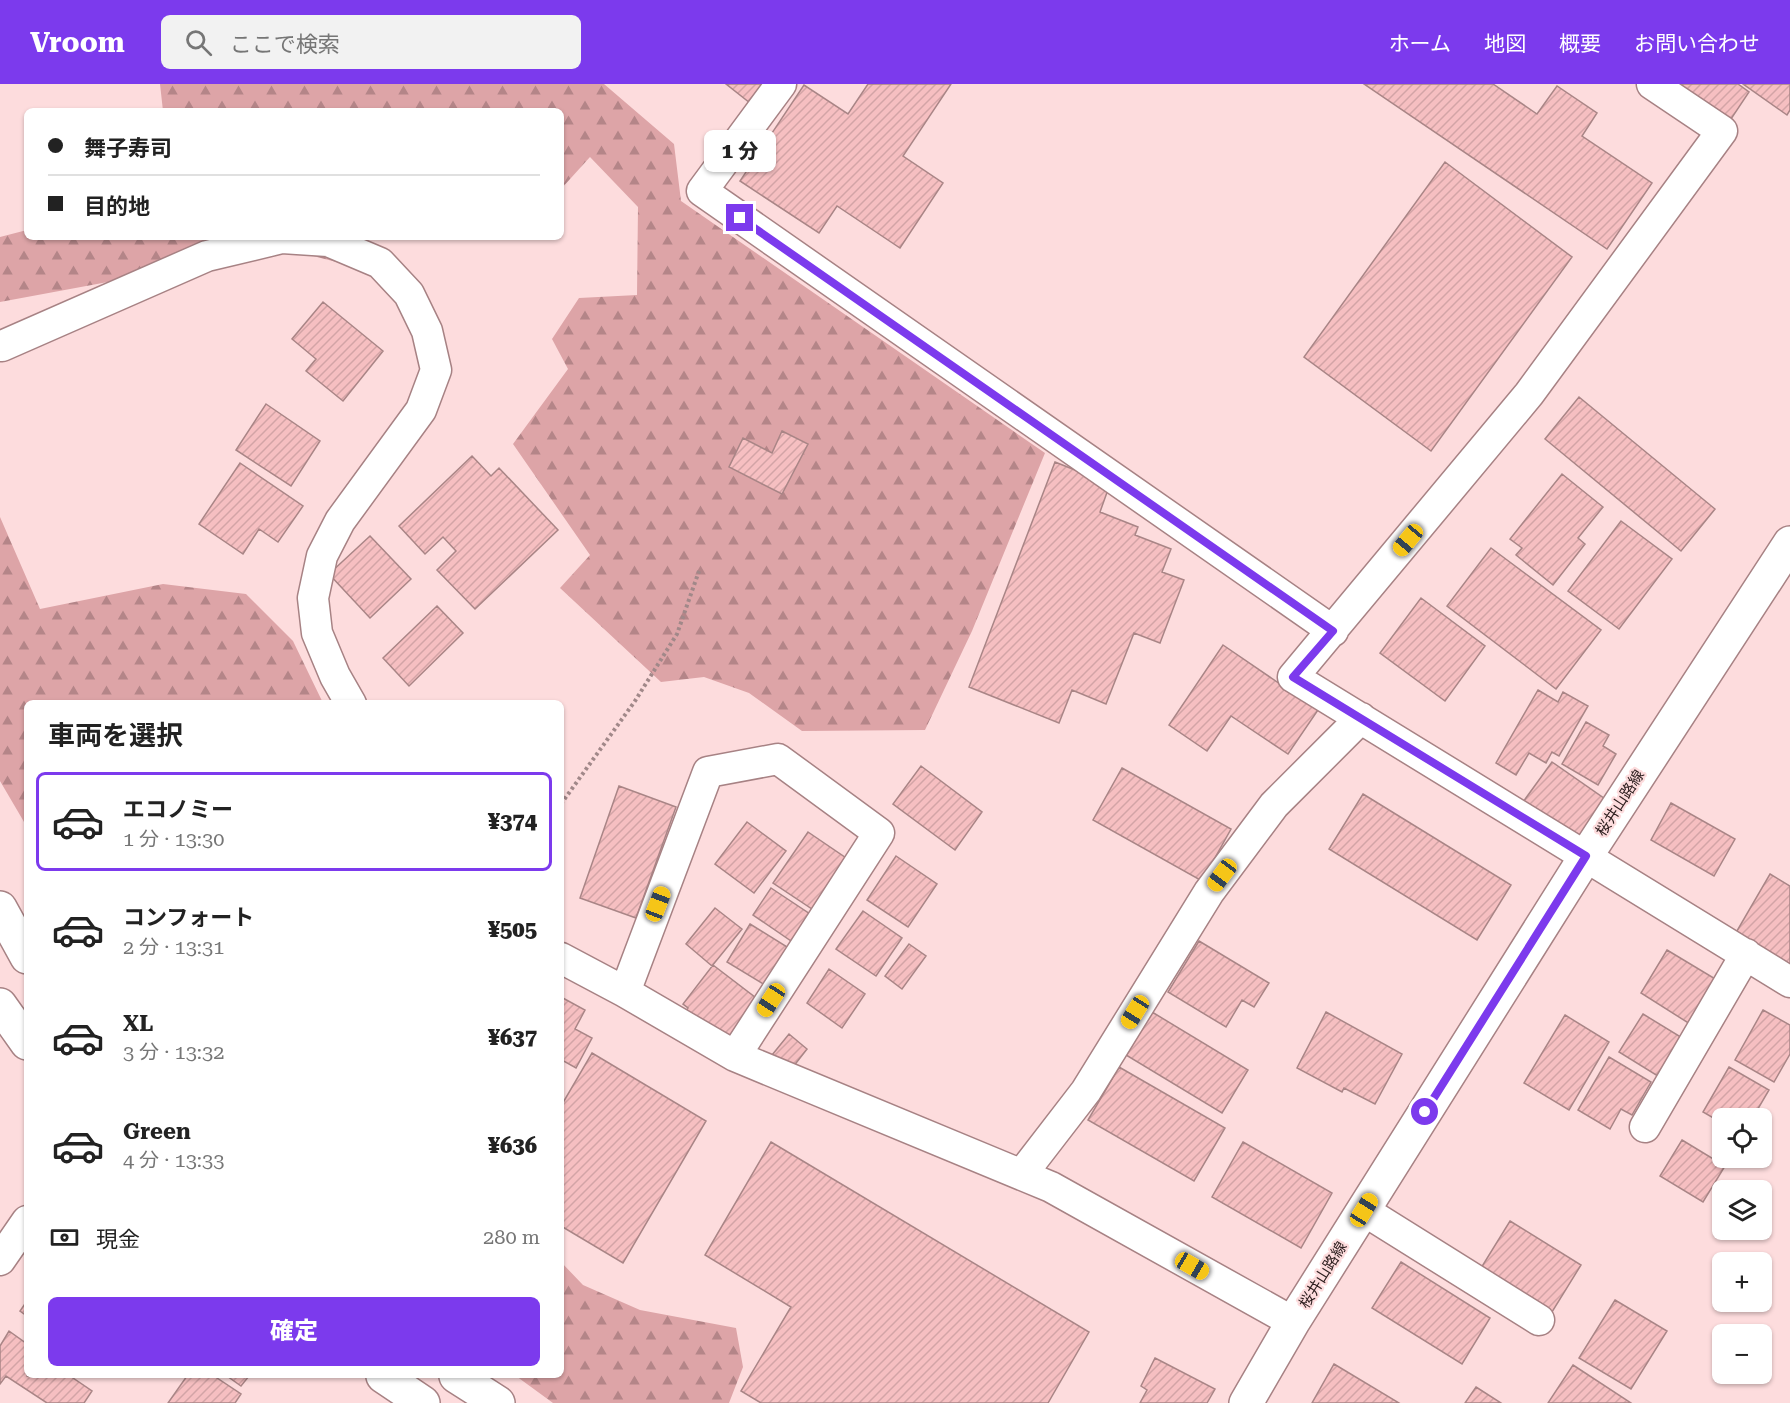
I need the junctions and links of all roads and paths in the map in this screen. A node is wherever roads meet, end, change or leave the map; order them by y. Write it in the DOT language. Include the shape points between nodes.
graph roads {
  1 [pos="781,84"];
  2 [pos="1652,84"];
  3 [pos="274,240"];
  4 [pos="313,240"];
  5 [pos="2,345"];
  6 [pos="1790,543"];
  7 [pos="699,571"];
  8 [pos="1333,631"];
  9 [pos="349,700"];
  10 [pos="1361,718"];
  11 [pos="564,800"];
  12 [pos="1586,856"];
  13 [pos="0,908"];
  14 [pos="24,952"];
  15 [pos="1746,954"];
  16 [pos="564,960"];
  17 [pos="1790,981"];
  18 [pos="625,992"];
  19 [pos="0,1005"];
  20 [pos="24,1039"];
  21 [pos="735,1056"];
  22 [pos="1645,1127"];
  23 [pos="1022,1174"];
  24 [pos="1364,1210"];
  25 [pos="24,1225"];
  26 [pos="0,1260"];
  27 [pos="1539,1320"];
  28 [pos="1293,1322"];
  29 [pos="386,1378"];
  30 [pos="459,1378"];
  31 [pos="423,1403"];
  32 [pos="498,1403"];
  33 [pos="1246,1403"];
  1 -- 8 [label="street" via="702,191"];
  2 -- 8 [label="street" via="1722,131 1529,394"];
  3 -- 5 [label="street" via="207,256"];
  4 -- 9 [label="street" via="328,241 380,263 410,294 427,331 436,370 421,410 340,522 322,556 312,598 317,633"];
  6 -- 12 [label="main road, 桜井山路線"];
  7 -- 11 [label="path" via="677,634 635,701"];
  8 -- 10 [label="street" via="1293,677"];
  10 -- 12 [label="street"];
  10 -- 23 [label="street" via="1274,805 1209,892 1086,1091"];
  12 -- 15 [label="street"];
  12 -- 24 [label="main road, 桜井山路線"];
  13 -- 14 [label="main road"];
  15 -- 17 [label="street"];
  15 -- 22 [label="street"];
  16 -- 18 [label="street"];
  18 -- 21 [label="street"];
  18 -- 21 [label="street" via="708,772 778,759 879,833"];
  19 -- 20 [label="main road"];
  21 -- 23 [label="street"];
  23 -- 28 [label="street"];
  24 -- 27 [label="street"];
  24 -- 28 [label="main road, 桜井山路線"];
  25 -- 26 [label="street"];
  28 -- 33 [label="main road, 桜井山路線"];
  29 -- 31 [label="main road"];
  30 -- 32 [label="main road"];
}
